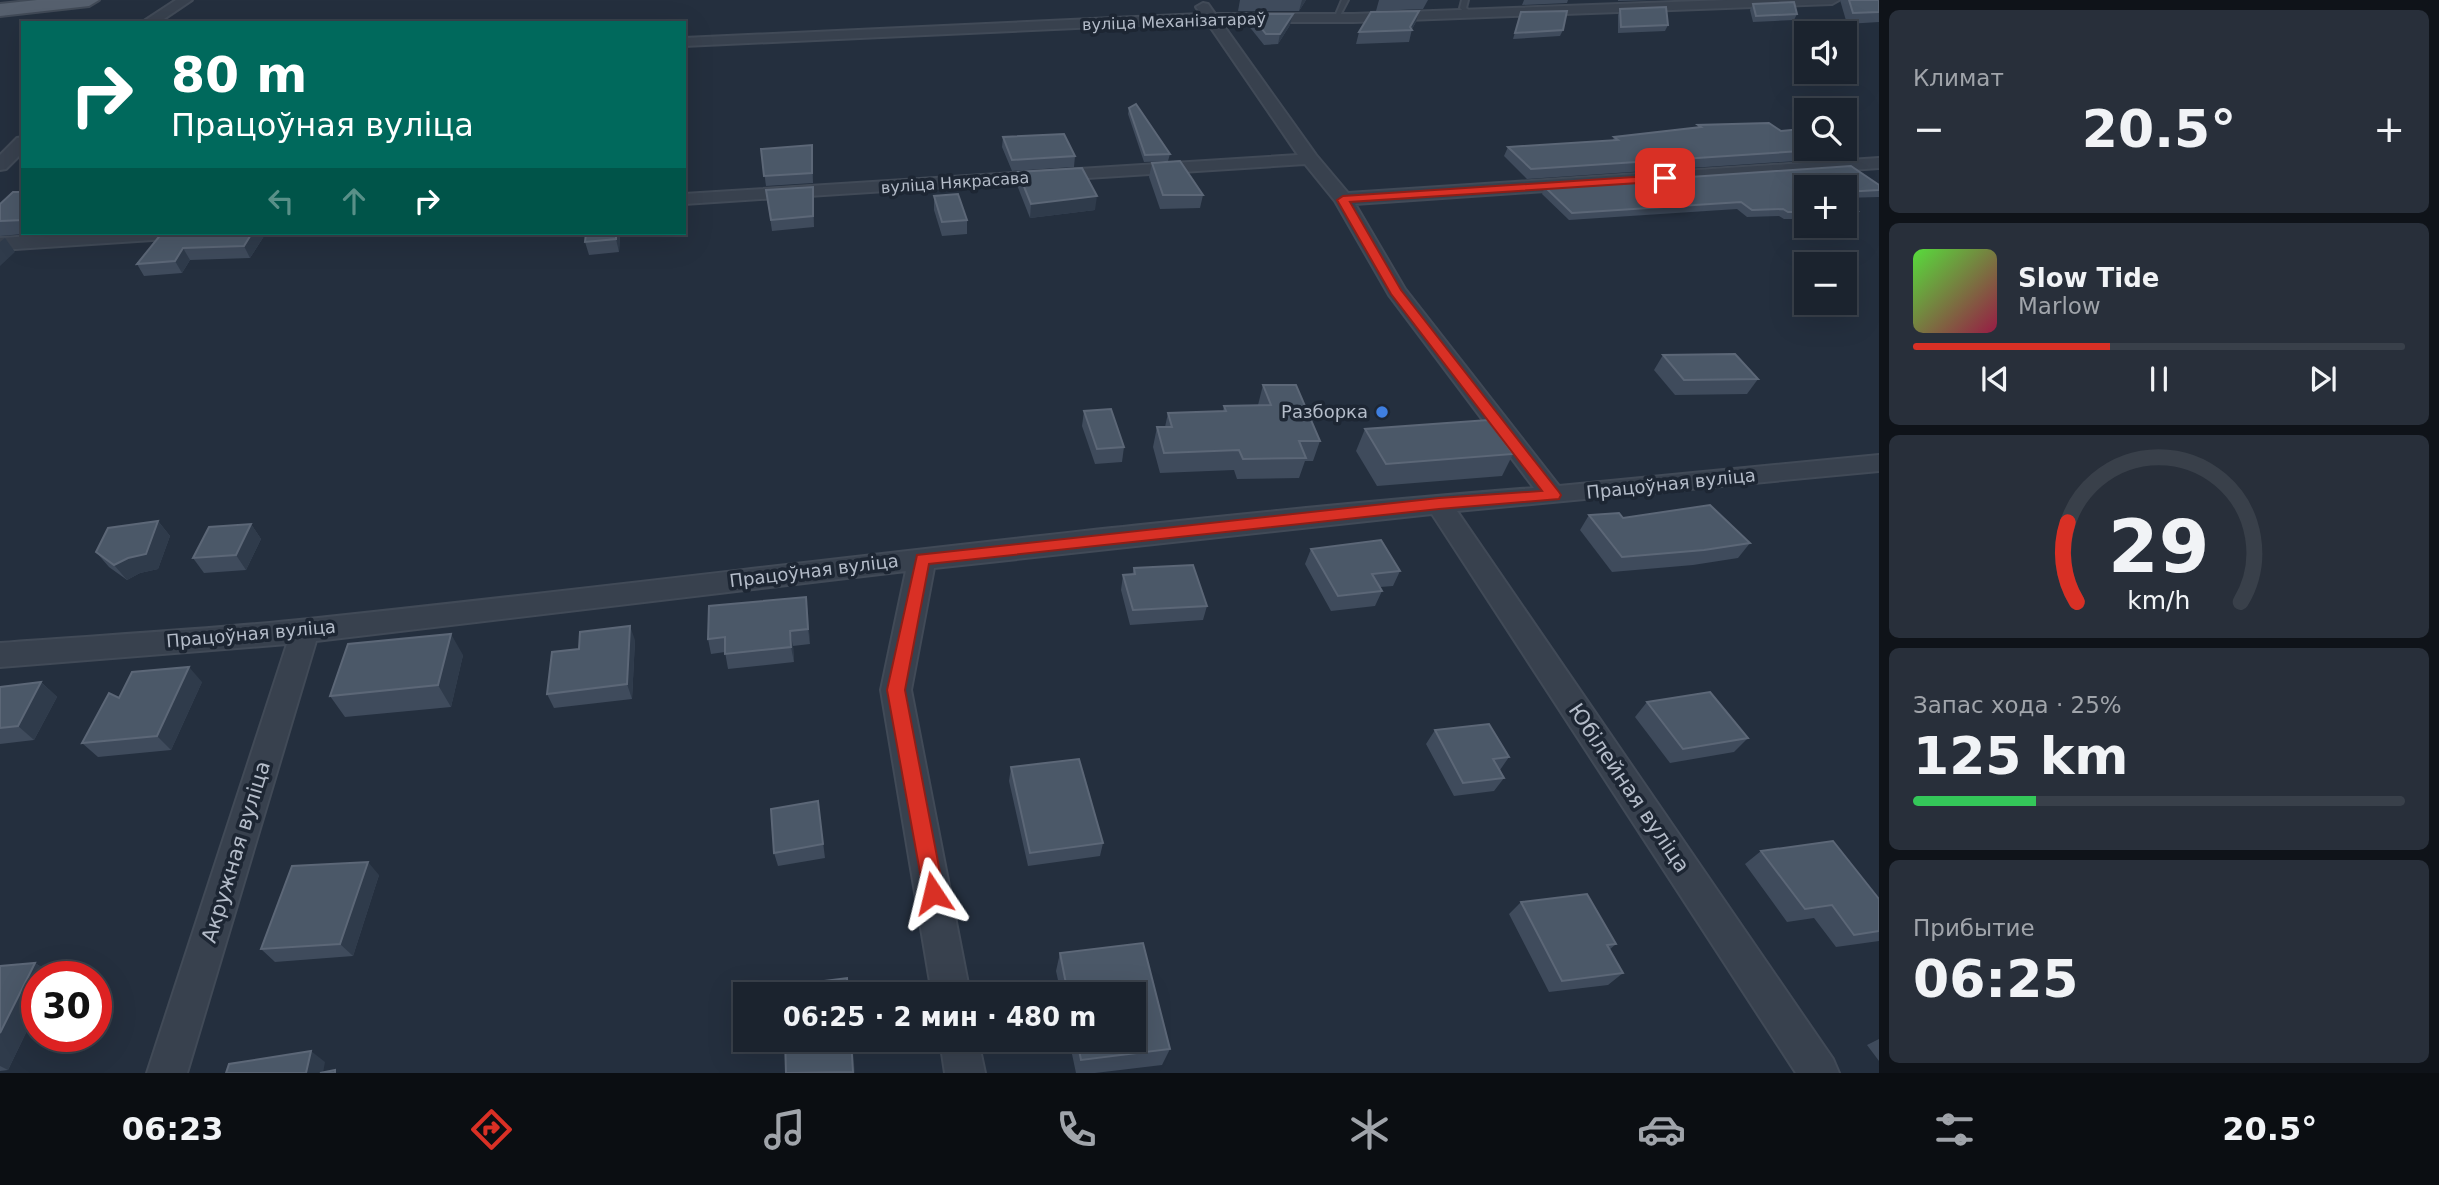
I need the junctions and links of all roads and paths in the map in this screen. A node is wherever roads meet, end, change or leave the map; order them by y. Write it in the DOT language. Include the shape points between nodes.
graph roads {
  1 [pos="89,0"];
  2 [pos="185,0"];
  3 [pos="1198,0"];
  4 [pos="1345,0"];
  5 [pos="1832,0"];
  6 [pos="1704,2"];
  7 [pos="1468,7"];
  8 [pos="0,10"];
  9 [pos="1212,18"];
  10 [pos="1336,18"];
  11 [pos="151,21"];
  12 [pos="686,42"];
  13 [pos="21,144"];
  14 [pos="1310,159"];
  15 [pos="1879,163"];
  16 [pos="0,165"];
  17 [pos="686,199"];
  18 [pos="1343,200"];
  19 [pos="138,235"];
  20 [pos="0,244"];
  21 [pos="1879,463"];
  22 [pos="1553,495"];
  23 [pos="1439,504"];
  24 [pos="922,559"];
  25 [pos="305,631"];
  26 [pos="0,655"];
  27 [pos="949,982"];
  28 [pos="961,1052"];
  29 [pos="167,1073"];
  30 [pos="965,1073"];
  31 [pos="1819,1073"];
  1 -- 8 [label="main road"];
  2 -- 11 [label="street"];
  3 -- 9 [label="street"];
  4 -- 10 [label="lane"];
  5 -- 6 [label="street, вуліца Механізатараў"];
  6 -- 7 [label="street, вуліца Механізатараў"];
  7 -- 10 [label="street, вуліца Механізатараў"];
  9 -- 10 [label="street, вуліца Механізатараў"];
  9 -- 12 [label="street, вуліца Механізатараў"];
  9 -- 14 [label="street"];
  13 -- 16 [label="street"];
  14 -- 17 [label="street, вуліца Някрасава"];
  14 -- 18 [label="street"];
  15 -- 18 [label="street"];
  18 -- 22 [label="street" via="1396,291"];
  19 -- 20 [label="street"];
  21 -- 22 [label="street, Працоўная вуліца"];
  22 -- 23 [label="street, Працоўная вуліца"];
  23 -- 24 [label="street, Працоўная вуліца"];
  23 -- 31 [label="street, Юбілейная вуліца"];
  24 -- 25 [label="street, Працоўная вуліца"];
  24 -- 27 [label="street" via="896,690"];
  25 -- 26 [label="street, Працоўная вуліца"];
  25 -- 29 [label="street, Акружная вуліца"];
  28 -- 30 [label="street"];
}
